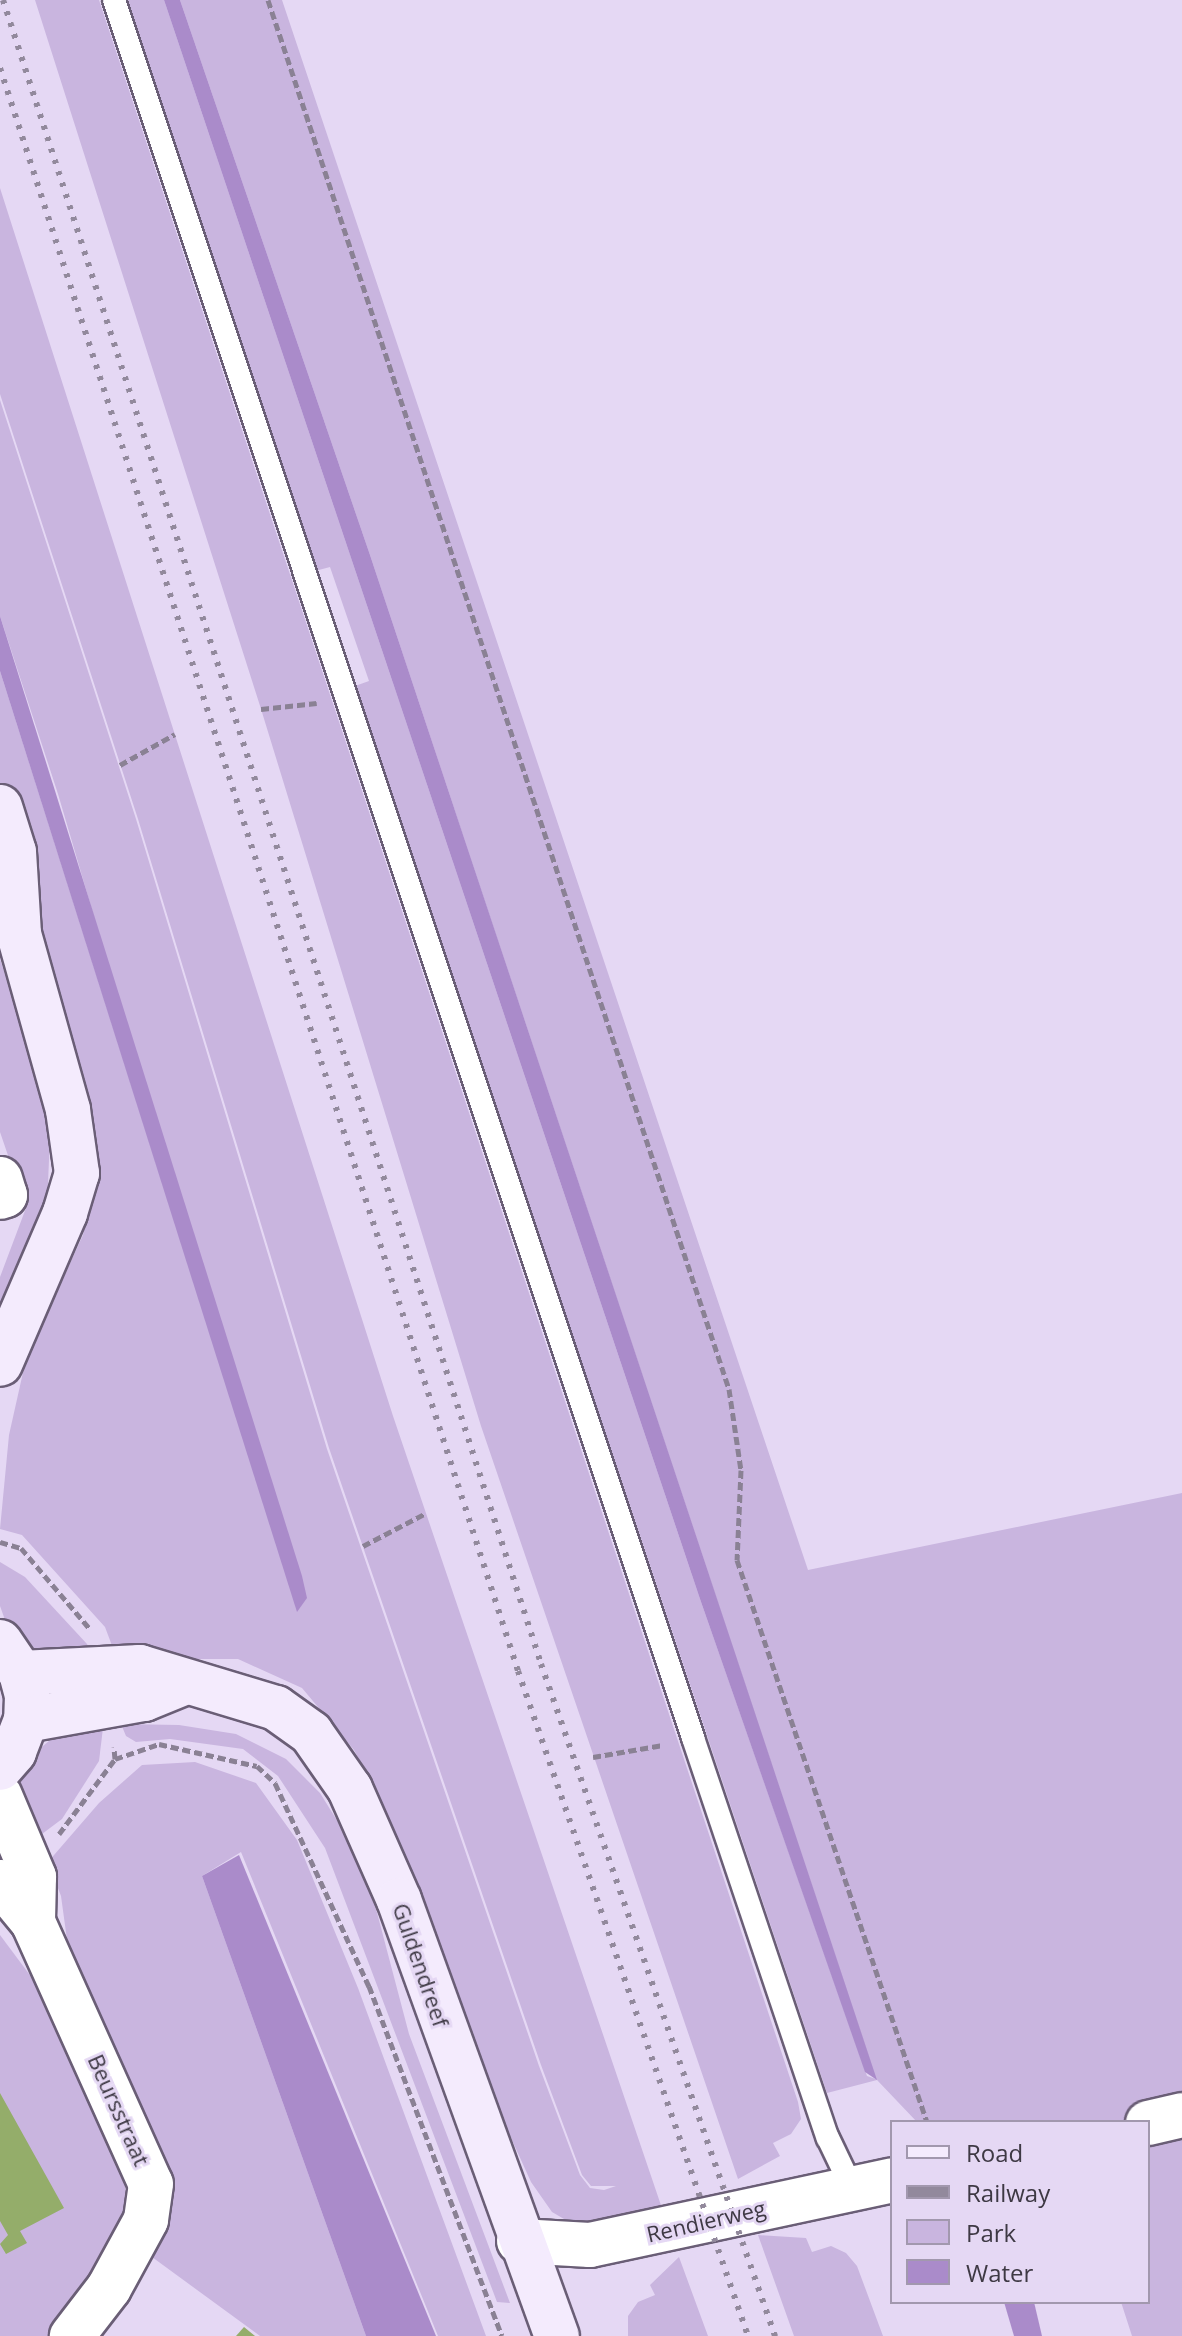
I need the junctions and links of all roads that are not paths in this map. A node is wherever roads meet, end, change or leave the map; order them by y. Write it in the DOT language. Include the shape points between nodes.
graph roads {
  1 [pos="114,0"];
  2 [pos="0,807"];
  3 [pos="10,918"];
  4 [pos="0,1179"];
  5 [pos="0,1197"];
  6 [pos="0,1364"];
  7 [pos="10,1658"];
  8 [pos="186,1682"];
  9 [pos="26,1720"];
  10 [pos="0,1768"];
  11 [pos="0,1796"];
  12 [pos="13,1869"];
  13 [pos="1182,2115"];
  14 [pos="1150,2123"];
  15 [pos="872,2184"];
  16 [pos="519,2241"];
  17 [pos="72,2336"];
  18 [pos="557,2336"];
  1 -- 15 [label="lane" via="828,2138"];
  2 -- 3 [label="street" via="14,852"];
  3 -- 6 [label="street" via="68,1110 77,1173"];
  4 -- 5 [label="street" via="5,1195"];
  7 -- 8 [label="street, Guldendreef" via="140,1667"];
  7 -- 9 [label="street"];
  8 -- 9 [label="street" via="144,1699"];
  8 -- 16 [label="street, Guldendreef" via="276,1708 311,1733 350,1789 399,1900"];
  9 -- 10 [label="street" via="14,1752"];
  11 -- 12 [label="street, Beursstraat"];
  12 -- 17 [label="street, Beursstraat" via="34,1877 33,1922 151,2184 146,2220 109,2288"];
  13 -- 14 [label="street"];
  15 -- 16 [label="street, Rendierweg" via="590,2245"];
  16 -- 18 [label="street, Guldendreef"];
}
